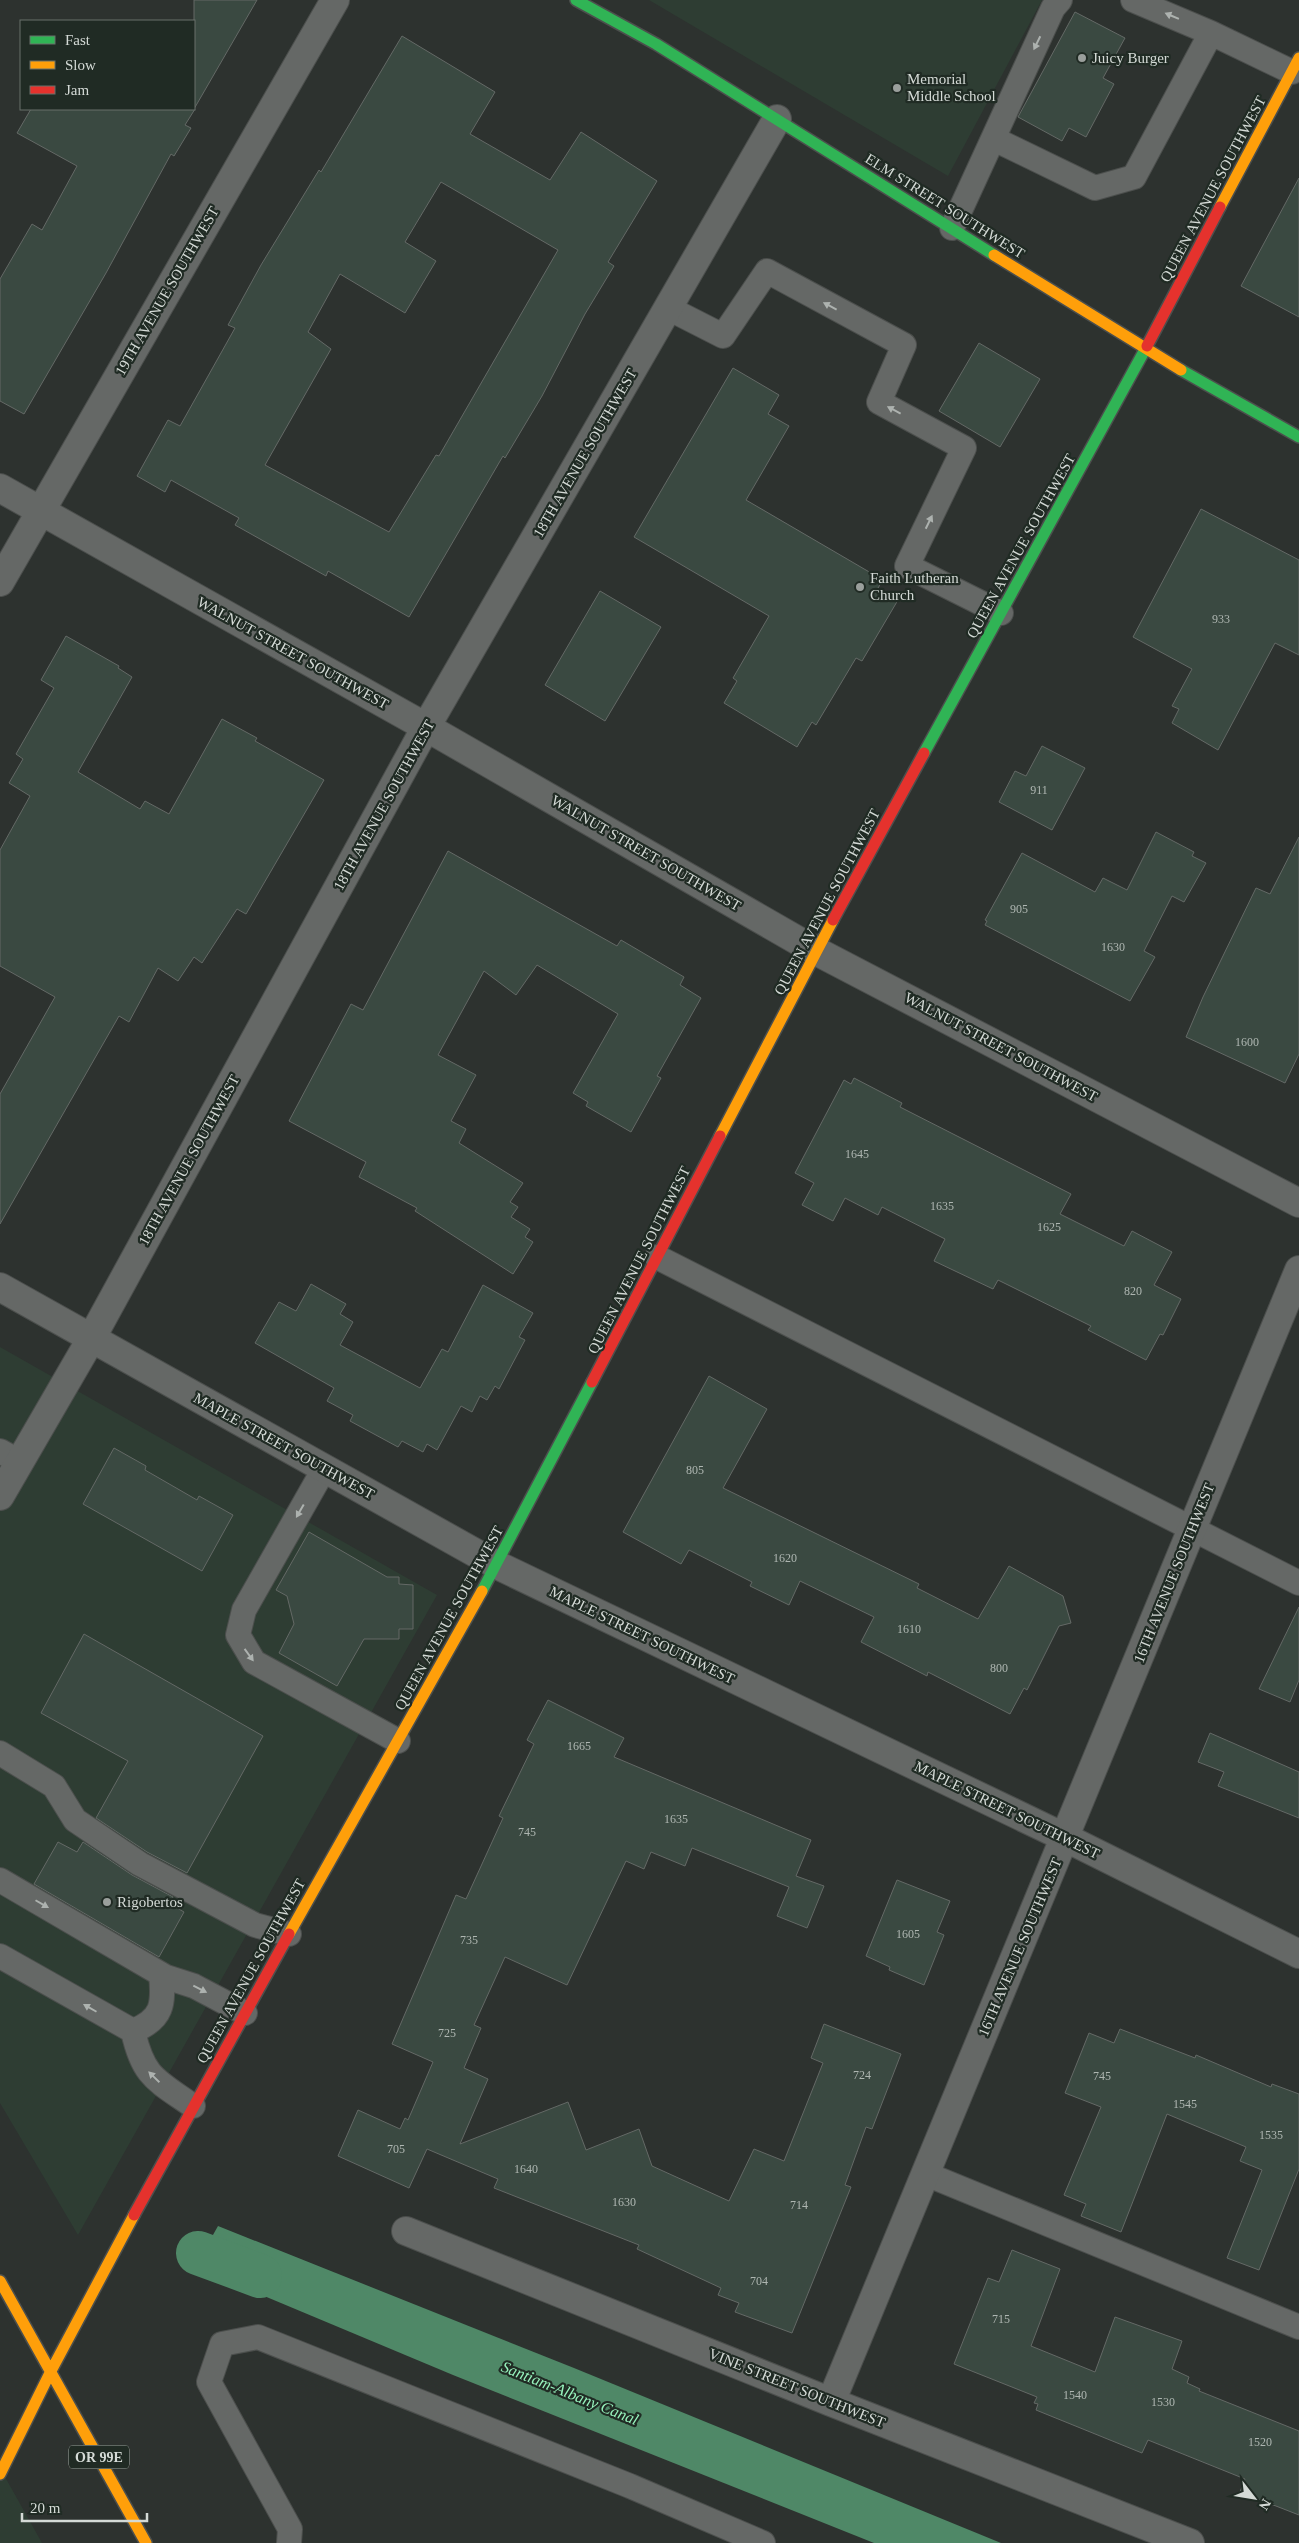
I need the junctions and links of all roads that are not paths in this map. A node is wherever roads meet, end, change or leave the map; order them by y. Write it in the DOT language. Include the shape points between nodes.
graph roads {
  1 [pos="334,0"];
  2 [pos="576,0"];
  3 [pos="1060,0"];
  4 [pos="1133,0"];
  5 [pos="1212,33"];
  6 [pos="1295,65"];
  7 [pos="777,119"];
  8 [pos="994,139"];
  9 [pos="952,228"];
  10 [pos="668,308"];
  11 [pos="1145,349"];
  12 [pos="1299,437"];
  13 [pos="0,488"];
  14 [pos="41,512"];
  15 [pos="0,582"];
  16 [pos="1001,613"];
  17 [pos="426,728"];
  18 [pos="816,951"];
  19 [pos="1299,1203"];
  20 [pos="657,1257"];
  21 [pos="1299,1270"];
  22 [pos="0,1287"];
  23 [pos="90,1339"];
  24 [pos="10,1457"];
  25 [pos="324,1469"];
  26 [pos="0,1496"];
  27 [pos="1192,1528"];
  28 [pos="497,1565"];
  29 [pos="1299,1583"];
  30 [pos="398,1741"];
  31 [pos="0,1753"];
  32 [pos="1066,1838"];
  33 [pos="0,1880"];
  34 [pos="289,1934"];
  35 [pos="1299,1954"];
  36 [pos="0,1956"];
  37 [pos="161,1974"];
  38 [pos="245,2013"];
  39 [pos="133,2031"];
  40 [pos="193,2106"];
  41 [pos="926,2174"];
  42 [pos="406,2231"];
  43 [pos="0,2281"];
  44 [pos="1299,2327"];
  45 [pos="51,2371"];
  46 [pos="831,2402"];
  47 [pos="0,2474"];
  48 [pos="146,2543"];
  49 [pos="289,2543"];
  50 [pos="763,2543"];
  51 [pos="1190,2543"];
  1 -- 14 [label="street, 19TH AVENUE SOUTHWEST"];
  2 -- 7 [label="main road, ELM STREET SOUTHWEST" via="656,44"];
  3 -- 8 [label="lane, one-way"];
  5 -- 4 [label="lane, one-way"];
  5 -- 6 [label="lane"];
  5 -- 8 [label="lane" via="1134,177 1095,188"];
  6 -- 11 [label="main road, QUEEN AVENUE SOUTHWEST"];
  7 -- 9 [label="main road, ELM STREET SOUTHWEST"];
  7 -- 10 [label="street, 18TH AVENUE SOUTHWEST"];
  8 -- 9 [label="lane"];
  9 -- 11 [label="main road, ELM STREET SOUTHWEST"];
  16 -- 10 [label="lane, one-way" via="907,566 964,448 879,402 904,345 767,271 723,336"];
  10 -- 17 [label="street, 18TH AVENUE SOUTHWEST"];
  11 -- 12 [label="main road, ELM STREET SOUTHWEST"];
  11 -- 16 [label="main road, QUEEN AVENUE SOUTHWEST"];
  13 -- 14 [label="street, WALNUT STREET SOUTHWEST"];
  14 -- 15 [label="street, 19TH AVENUE SOUTHWEST"];
  14 -- 17 [label="street, WALNUT STREET SOUTHWEST"];
  16 -- 18 [label="main road, QUEEN AVENUE SOUTHWEST"];
  17 -- 18 [label="street, WALNUT STREET SOUTHWEST"];
  17 -- 23 [label="street, 18TH AVENUE SOUTHWEST"];
  18 -- 19 [label="street, WALNUT STREET SOUTHWEST"];
  18 -- 20 [label="main road, QUEEN AVENUE SOUTHWEST"];
  20 -- 27 [label="lane"];
  20 -- 28 [label="main road, QUEEN AVENUE SOUTHWEST"];
  21 -- 27 [label="street, 16TH AVENUE SOUTHWEST"];
  22 -- 23 [label="street, MAPLE STREET SOUTHWEST"];
  23 -- 24 [label="street, 18TH AVENUE SOUTHWEST"];
  23 -- 25 [label="street, MAPLE STREET SOUTHWEST"];
  24 -- 26 [label="street, 18TH AVENUE SOUTHWEST"];
  25 -- 28 [label="street, MAPLE STREET SOUTHWEST"];
  25 -- 30 [label="lane, one-way" via="244,1610 238,1635 254,1662"];
  27 -- 29 [label="lane"];
  27 -- 32 [label="street, 16TH AVENUE SOUTHWEST"];
  28 -- 30 [label="main road, QUEEN AVENUE SOUTHWEST"];
  28 -- 32 [label="street, MAPLE STREET SOUTHWEST"];
  30 -- 34 [label="main road, QUEEN AVENUE SOUTHWEST"];
  31 -- 34 [label="lane" via="54,1786 74,1820 140,1864 255,1925"];
  32 -- 35 [label="street, MAPLE STREET SOUTHWEST"];
  32 -- 41 [label="street, 16TH AVENUE SOUTHWEST"];
  33 -- 37 [label="lane, one-way"];
  34 -- 38 [label="main road, QUEEN AVENUE SOUTHWEST"];
  39 -- 36 [label="lane, one-way"];
  37 -- 38 [label="lane, one-way" via="194,1986"];
  37 -- 39 [label="lane" via="164,2000 150,2024"];
  38 -- 40 [label="main road, QUEEN AVENUE SOUTHWEST"];
  40 -- 39 [label="lane, one-way" via="152,2077 139,2057"];
  40 -- 45 [label="main road, QUEEN AVENUE SOUTHWEST"];
  41 -- 44 [label="lane"];
  41 -- 46 [label="street, 16TH AVENUE SOUTHWEST"];
  42 -- 46 [label="street, VINE STREET SOUTHWEST"];
  43 -- 45 [label="main road, OR 99E"];
  45 -- 47 [label="main road, QUEEN AVENUE SOUTHWEST"];
  45 -- 48 [label="main road, OR 99E"];
  46 -- 51 [label="street, VINE STREET SOUTHWEST"];
  49 -- 50 [label="lane" via="290,2529 209,2382 222,2344 258,2337 630,2486"];
}
